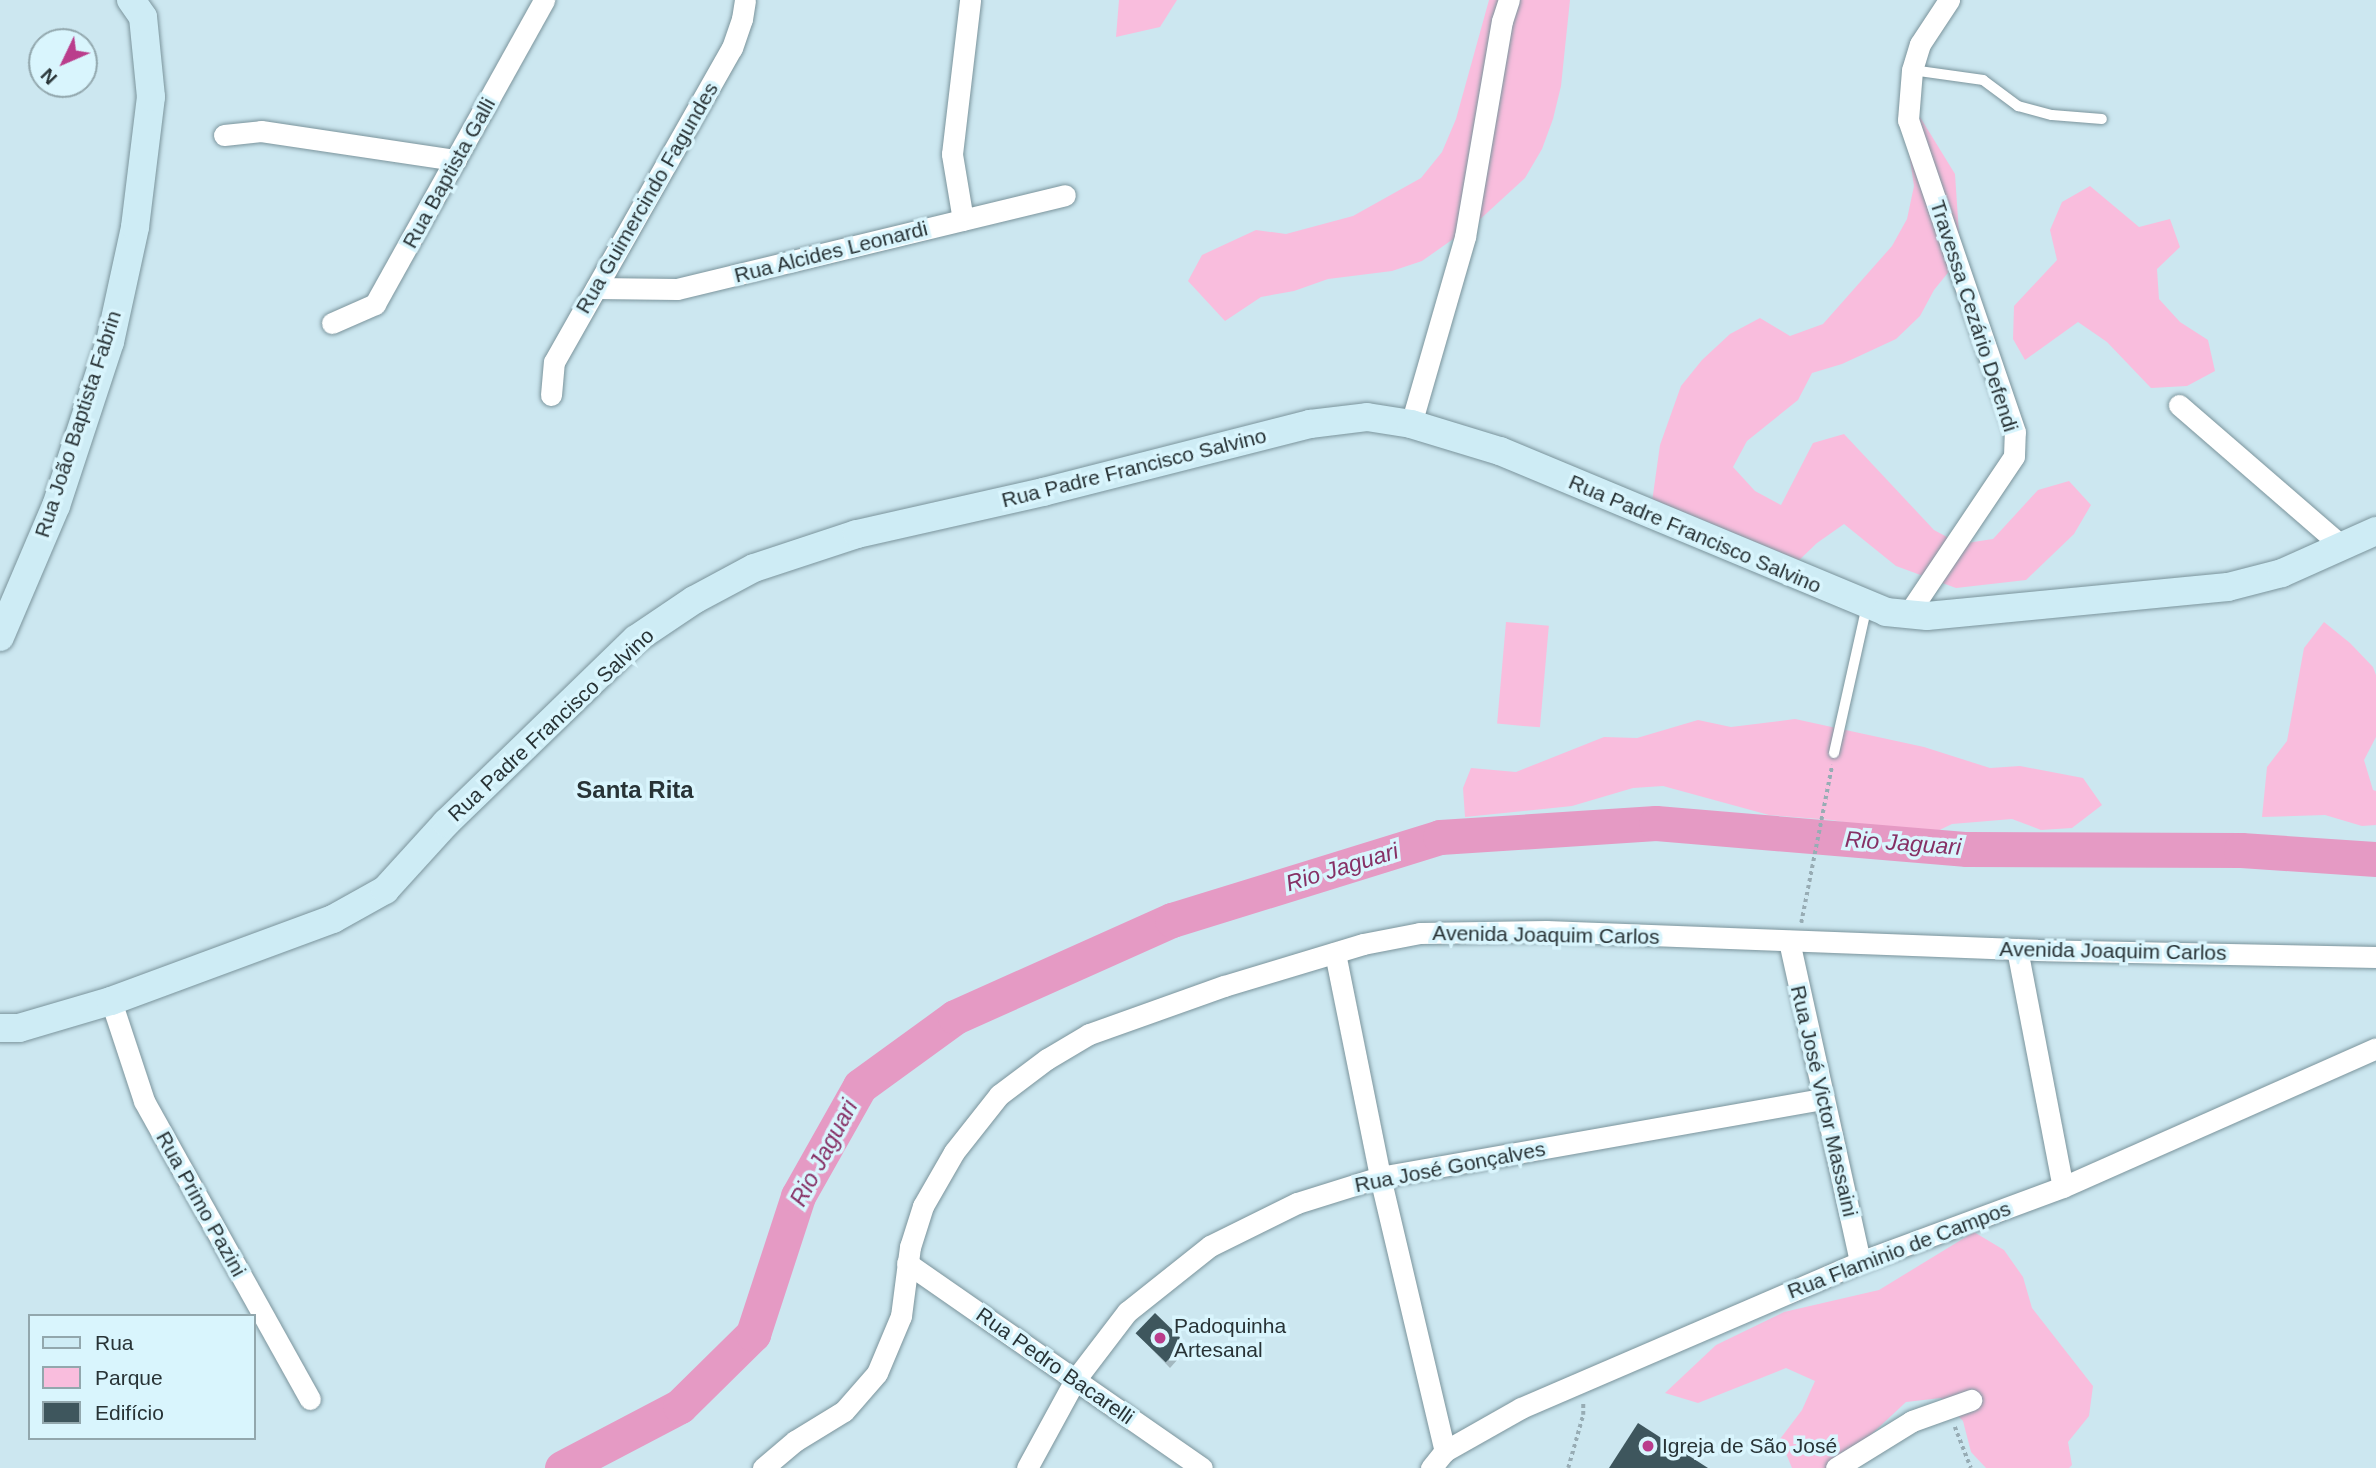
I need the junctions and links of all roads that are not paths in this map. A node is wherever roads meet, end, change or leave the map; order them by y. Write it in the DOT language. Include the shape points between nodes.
graph roads {
  1 [pos="131,0"];
  2 [pos="544,0"];
  3 [pos="745,0"];
  4 [pos="970,0"];
  5 [pos="1509,0"];
  6 [pos="1949,0"];
  7 [pos="1912,71"];
  8 [pos="2102,118"];
  9 [pos="224,135"];
  10 [pos="456,160"];
  11 [pos="1065,195"];
  12 [pos="963,220"];
  13 [pos="596,288"];
  14 [pos="332,323"];
  15 [pos="551,395"];
  16 [pos="2179,405"];
  17 [pos="1411,424"];
  18 [pos="2376,531"];
  19 [pos="2342,546"];
  20 [pos="1867,605"];
  21 [pos="1908,614"];
  22 [pos="0,637"];
  23 [pos="1834,753"];
  24 [pos="1793,941"];
  25 [pos="2017,949"];
  26 [pos="1335,953"];
  27 [pos="2376,957"];
  28 [pos="111,1001"];
  29 [pos="0,1028"];
  30 [pos="2376,1048"];
  31 [pos="1822,1099"];
  32 [pos="1380,1177"];
  33 [pos="2063,1187"];
  34 [pos="1860,1262"];
  35 [pos="907,1263"];
  36 [pos="1075,1380"];
  37 [pos="310,1399"];
  38 [pos="1971,1400"];
  39 [pos="795,1441"];
  40 [pos="1438,1460"];
  41 [pos="763,1468"];
  42 [pos="792,1468"];
  43 [pos="1027,1468"];
  44 [pos="1202,1468"];
  45 [pos="1836,1468"];
  1 -- 22 [label="street, Rua João Baptista Fabrin" via="143,17 151,97 135,227 110,342 60,494"];
  2 -- 10 [label="street, Rua Baptista Galli"];
  3 -- 13 [label="street, Rua Guimercindo Fagundes" via="732,48"];
  4 -- 12 [label="street" via="952,154"];
  5 -- 17 [label="street" via="1465,237"];
  6 -- 7 [label="street, Travessa Cezário Defendi" via="1920,44"];
  7 -- 8 [label="lane" via="1983,80 2018,106 2052,116"];
  7 -- 21 [label="street, Travessa Cezário Defendi" via="1908,120 2015,432 2014,456"];
  9 -- 10 [label="street" via="261,131"];
  10 -- 14 [label="street, Rua Baptista Galli" via="376,304"];
  11 -- 12 [label="street, Rua Alcides Leonardi"];
  12 -- 13 [label="street, Rua Alcides Leonardi" via="677,289"];
  13 -- 15 [label="street, Rua Guimercindo Fagundes" via="554,362"];
  16 -- 19 [label="street"];
  17 -- 20 [label="street, Rua Padre Francisco Salvino" via="1500,451"];
  17 -- 28 [label="street, Rua Padre Francisco Salvino" via="1367,417 1310,424 857,534 754,568 694,600 636,639 446,823 385,890 333,919"];
  18 -- 19 [label="street, Rua Padre Francisco Salvino"];
  19 -- 21 [label="street, Rua Padre Francisco Salvino" via="2282,573 2228,587 1927,616"];
  20 -- 21 [label="street, Rua Padre Francisco Salvino"];
  20 -- 23 [label="lane"];
  24 -- 25 [label="street, Avenida Joaquim Carlos"];
  24 -- 26 [label="street, Avenida Joaquim Carlos" via="1546,931 1420,933"];
  24 -- 31 [label="street, Rua José Victor Massaini"];
  25 -- 27 [label="street, Avenida Joaquim Carlos"];
  25 -- 33 [label="street"];
  26 -- 32 [label="street"];
  26 -- 35 [label="street, Avenida Joaquim Carlos" via="1089,1034 1047,1059 999,1095 954,1152 923,1206"];
  28 -- 29 [label="street, Rua Padre Francisco Salvino" via="19,1028"];
  28 -- 37 [label="street, Rua Primo Pazini" via="144,1101"];
  30 -- 33 [label="street, Rua Flaminio de Campos"];
  31 -- 32 [label="street, Rua José Gonçalves"];
  31 -- 34 [label="street, Rua José Victor Massaini"];
  32 -- 36 [label="street, Rua José Gonçalves" via="1297,1203 1210,1246 1127,1312"];
  32 -- 40 [label="street"];
  33 -- 34 [label="street, Rua Flaminio de Campos"];
  34 -- 40 [label="street, Rua Flaminio de Campos" via="1521,1408"];
  35 -- 36 [label="street, Rua Pedro Bacarelli"];
  35 -- 39 [label="street, Avenida Joaquim Carlos" via="901,1317 877,1373 844,1411"];
  36 -- 43 [label="street, Rua José Gonçalves"];
  36 -- 44 [label="street, Rua Pedro Bacarelli"];
  38 -- 45 [label="street" via="1912,1421"];
  39 -- 41 [label="street, Avenida Joaquim Carlos"];
  39 -- 42 [label="street"];
}
